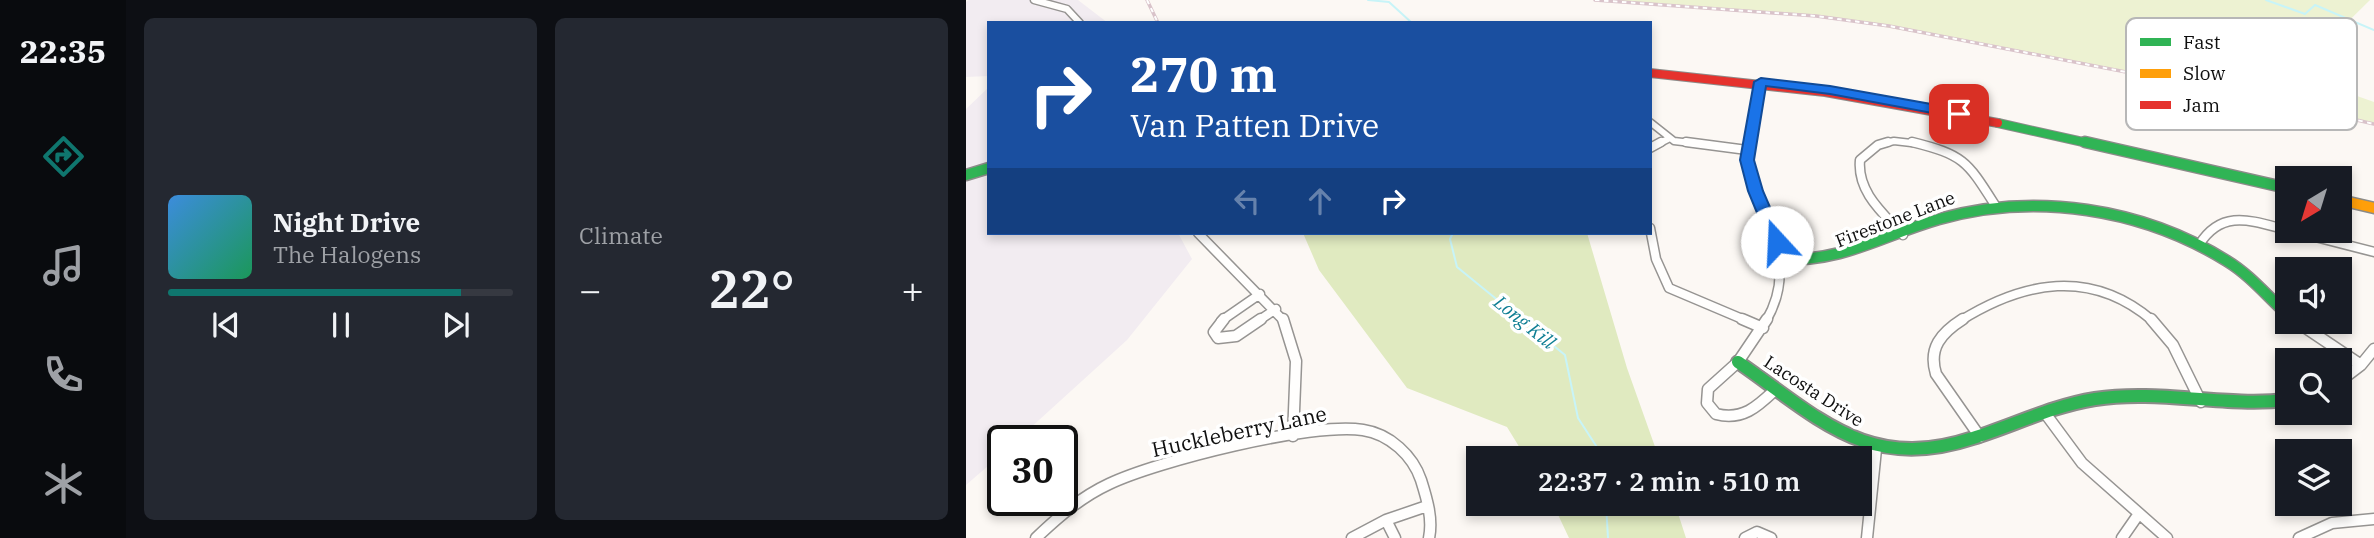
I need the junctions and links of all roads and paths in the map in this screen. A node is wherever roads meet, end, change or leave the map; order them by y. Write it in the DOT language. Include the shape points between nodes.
graph roads {
  1 [pos="1034,0"];
  2 [pos="1079,21"];
  3 [pos="1652,73"];
  4 [pos="1761,82"];
  5 [pos="1652,124"];
  6 [pos="1668,139"];
  7 [pos="1652,147"];
  8 [pos="1747,150"];
  9 [pos="987,169"];
  10 [pos="966,175"];
  11 [pos="2275,185"];
  12 [pos="2352,203"];
  13 [pos="1995,205"];
  14 [pos="2374,208"];
  15 [pos="2275,227"];
  16 [pos="1200,235"];
  17 [pos="1651,235"];
  18 [pos="1903,235"];
  19 [pos="2340,243"];
  20 [pos="2199,245"];
  21 [pos="2374,252"];
  22 [pos="1780,260"];
  23 [pos="1260,294"];
  24 [pos="2275,303"];
  25 [pos="1276,309"];
  26 [pos="1763,328"];
  27 [pos="2316,334"];
  28 [pos="2374,349"];
  29 [pos="1738,362"];
  30 [pos="2361,365"];
  31 [pos="2352,372"];
  32 [pos="1776,389"];
  33 [pos="2201,402"];
  34 [pos="2275,402"];
  35 [pos="2045,413"];
  36 [pos="1293,436"];
  37 [pos="1980,437"];
  38 [pos="1876,449"];
  39 [pos="1427,506"];
  40 [pos="2138,515"];
  41 [pos="2374,519"];
  42 [pos="1386,520"];
  43 [pos="1035,538"];
  44 [pos="1352,538"];
  45 [pos="1395,538"];
  46 [pos="1429,538"];
  47 [pos="1745,538"];
  48 [pos="1771,538"];
  49 [pos="1867,538"];
  50 [pos="2122,538"];
  51 [pos="2167,538"];
  52 [pos="2299,538"];
  1 -- 2 [label="street" via="1066,9"];
  3 -- 4 [label="street"];
  4 -- 8 [label="street, Lacosta Drive"];
  4 -- 11 [label="street" via="1933,108"];
  5 -- 6 [label="street"];
  6 -- 7 [label="street"];
  6 -- 8 [label="street"];
  8 -- 22 [label="street, Lacosta Drive" via="1755,191 1773,227"];
  9 -- 10 [label="street"];
  12 -- 14 [label="street"];
  13 -- 18 [label="street, Firestone Lane" via="1968,210"];
  13 -- 18 [label="street" via="1964,159 1906,141 1878,145 1860,160 1859,172 1874,203"];
  13 -- 20 [label="street, Firestone Lane" via="2056,206 2096,213"];
  15 -- 20 [label="street" via="2244,220 2219,222 2209,227"];
  16 -- 23 [label="street"];
  17 -- 26 [label="street" via="1669,288"];
  18 -- 22 [label="street, Firestone Lane" via="1835,261"];
  19 -- 21 [label="street"];
  20 -- 24 [label="street, Firestone Lane" via="2230,263"];
  22 -- 26 [label="street, Lacosta Drive" via="1779,289"];
  23 -- 25 [label="street"];
  23 -- 25 [label="street" via="1220,322 1214,331 1218,338 1236,336"];
  25 -- 36 [label="street" via="1289,334 1297,379"];
  26 -- 29 [label="street, Lacosta Drive"];
  27 -- 30 [label="street"];
  28 -- 30 [label="street"];
  29 -- 32 [label="street, Lacosta Drive"];
  29 -- 32 [label="street" via="1708,389 1707,403 1716,414 1726,418 1743,415"];
  30 -- 31 [label="street"];
  32 -- 38 [label="street, Lacosta Drive" via="1845,435"];
  33 -- 34 [label="street"];
  33 -- 35 [label="street" via="2097,399"];
  33 -- 37 [label="street" via="2173,345 2148,317 2099,293 2053,284 1959,321 1936,341 1932,363 1936,374"];
  35 -- 37 [label="street"];
  35 -- 40 [label="street" via="2082,463"];
  36 -- 39 [label="street, Huckleberry Lane" via="1348,428 1378,433 1413,463"];
  36 -- 43 [label="street, Huckleberry Lane" via="1123,478 1071,508"];
  37 -- 38 [label="street" via="1928,451"];
  38 -- 49 [label="street"];
  39 -- 42 [label="street"];
  39 -- 46 [label="street, Huckleberry Lane" via="1432,526"];
  40 -- 50 [label="street"];
  40 -- 51 [label="street"];
  41 -- 52 [label="street" via="2332,523"];
  42 -- 44 [label="street"];
  42 -- 45 [label="street"];
  47 -- 48 [label="street" via="1757,532"];
}
